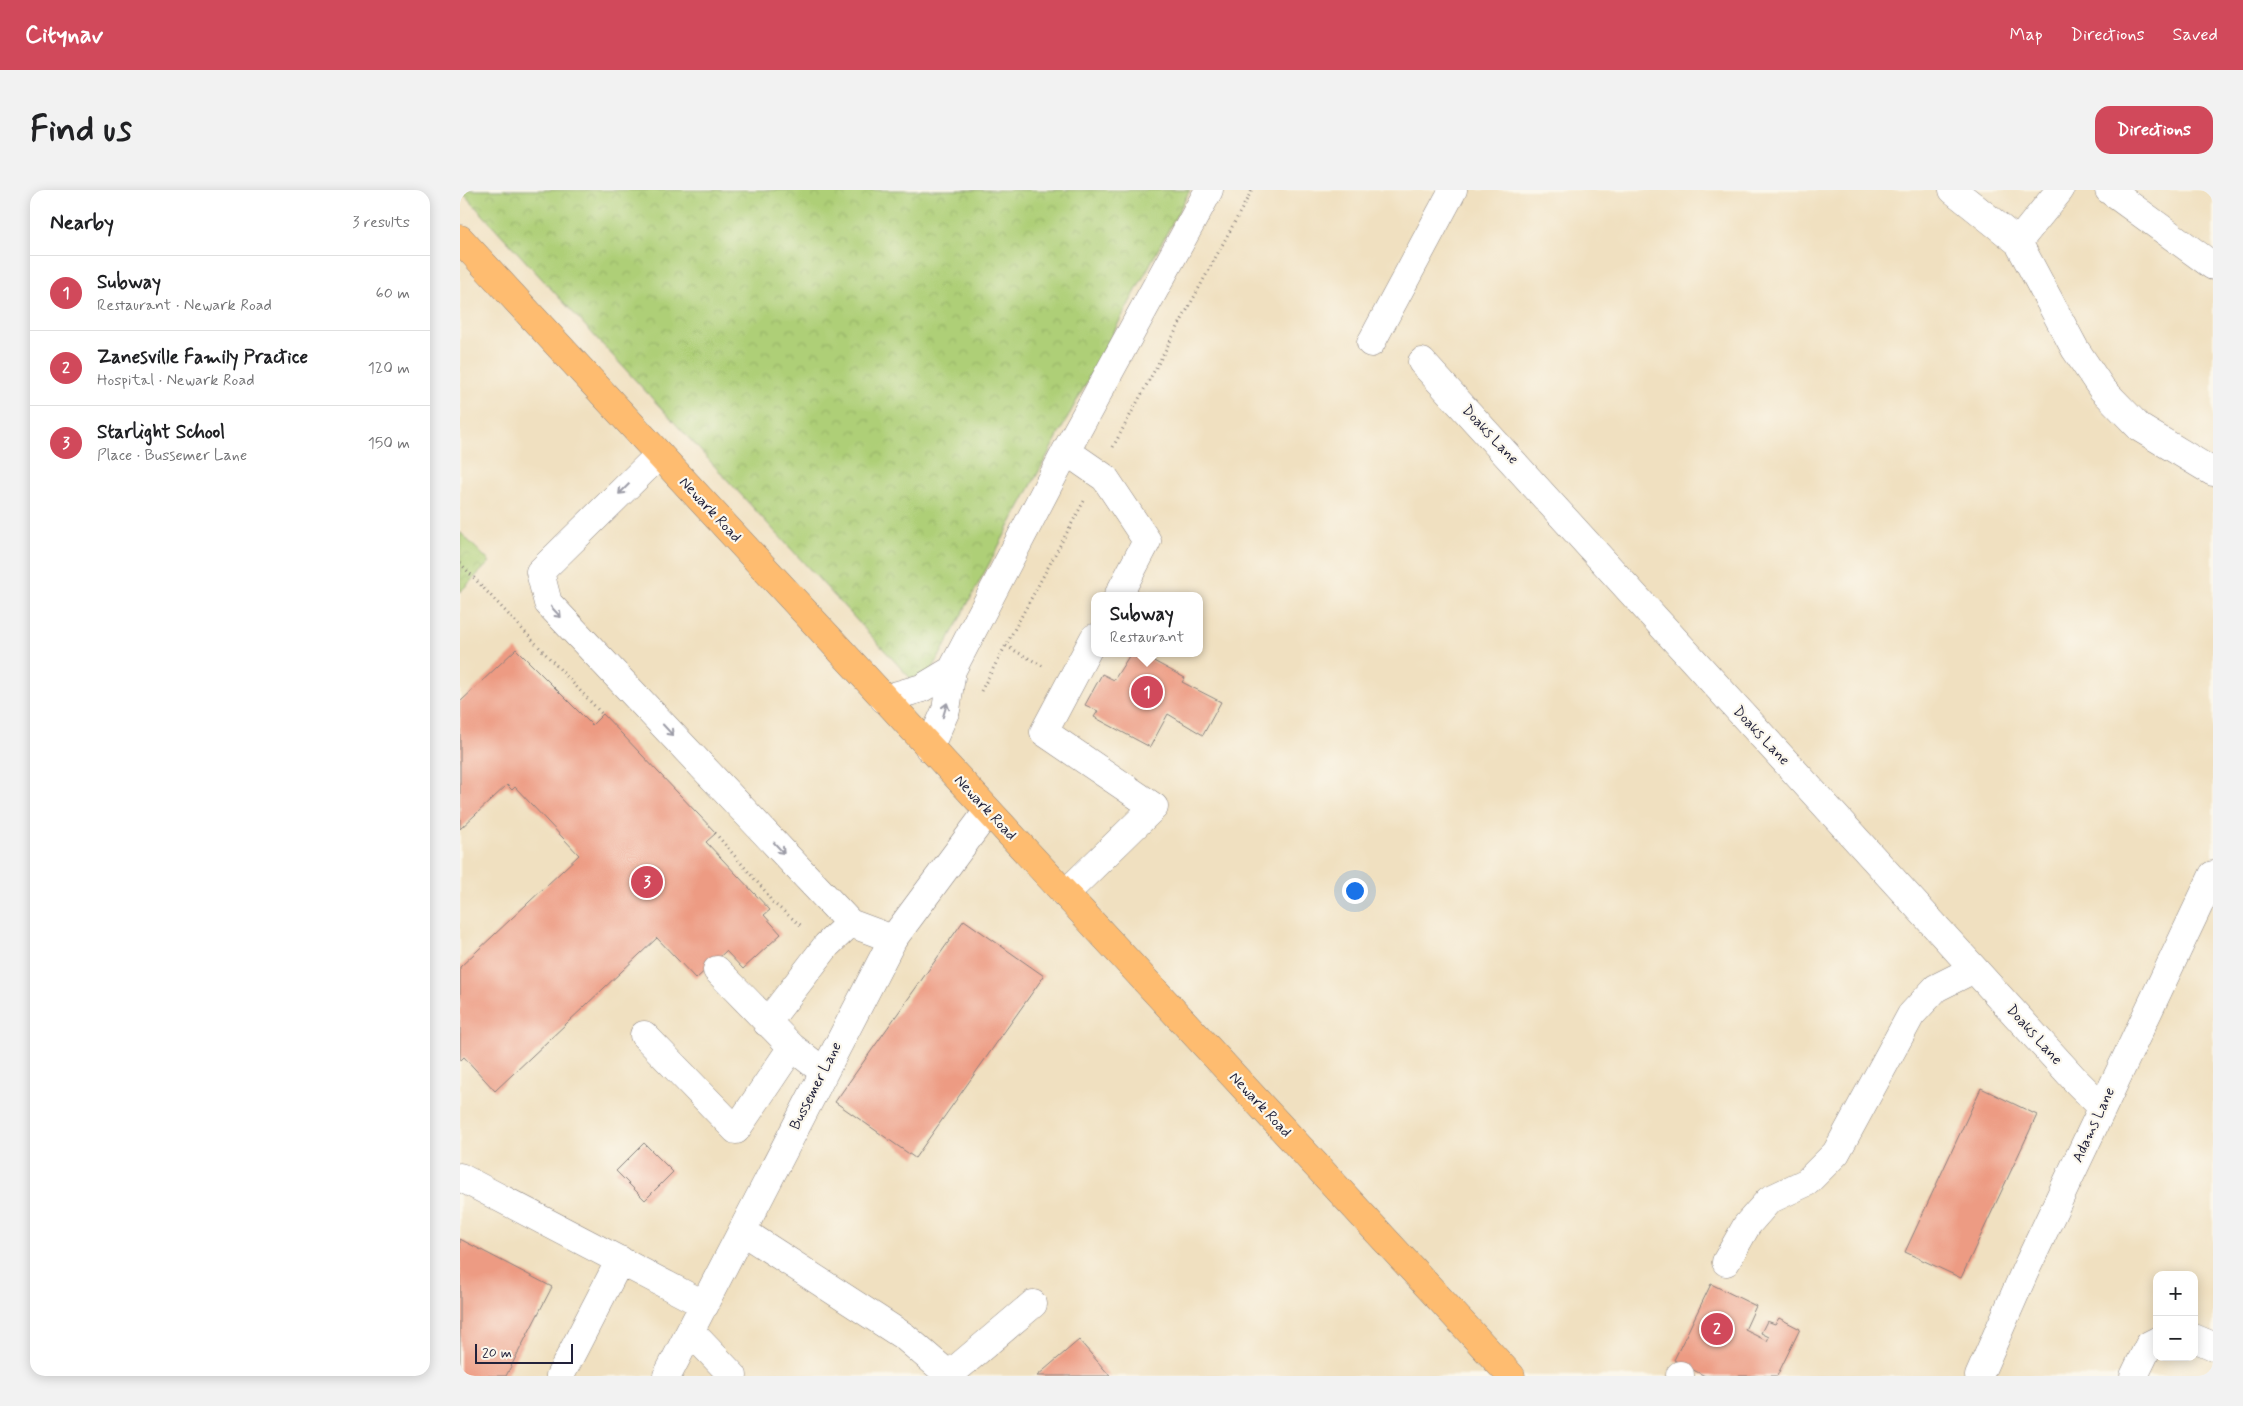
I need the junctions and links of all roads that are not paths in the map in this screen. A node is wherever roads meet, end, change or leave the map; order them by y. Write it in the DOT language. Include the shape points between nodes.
graph roads {
  1 [pos="1209,190"];
  2 [pos="1453,190"];
  3 [pos="1954,190"];
  4 [pos="2060,190"];
  5 [pos="2109,190"];
  6 [pos="460,239"];
  7 [pos="2018,242"];
  8 [pos="2213,266"];
  9 [pos="1371,343"];
  10 [pos="1422,362"];
  11 [pos="1066,452"];
  12 [pos="659,455"];
  13 [pos="2213,472"];
  14 [pos="1120,592"];
  15 [pos="1091,644"];
  16 [pos="952,670"];
  17 [pos="884,699"];
  18 [pos="929,748"];
  19 [pos="988,811"];
  20 [pos="2213,875"];
  21 [pos="1065,894"];
  22 [pos="850,923"];
  23 [pos="893,939"];
  24 [pos="1974,969"];
  25 [pos="717,970"];
  26 [pos="767,1023"];
  27 [pos="644,1035"];
  28 [pos="792,1047"];
  29 [pos="824,1072"];
  30 [pos="2102,1108"];
  31 [pos="460,1177"];
  32 [pos="742,1231"];
  33 [pos="620,1260"];
  34 [pos="1726,1262"];
  35 [pos="1033,1304"];
  36 [pos="705,1305"];
  37 [pos="691,1332"];
  38 [pos="2198,1340"];
  39 [pos="2153,1343"];
  40 [pos="2213,1346"];
  41 [pos="560,1376"];
  42 [pos="667,1376"];
  43 [pos="733,1376"];
  44 [pos="948,1376"];
  45 [pos="1511,1376"];
  46 [pos="1979,1376"];
  47 [pos="2134,1376"];
  1 -- 11 [label="street"];
  2 -- 9 [label="street"];
  3 -- 7 [label="street"];
  4 -- 7 [label="street"];
  5 -- 8 [label="street"];
  6 -- 12 [label="main road, Newark Road"];
  7 -- 13 [label="street" via="2075,350 2102,389 2140,428"];
  10 -- 24 [label="street, Doaks Lane"];
  11 -- 14 [label="street" via="1105,478 1148,541"];
  11 -- 16 [label="street"];
  12 -- 17 [label="main road, Newark Road"];
  12 -- 22 [label="street, one-way" via="540,572 548,604"];
  15 -- 21 [label="street" via="1044,732 1154,807"];
  16 -- 17 [label="street" via="922,688"];
  18 -- 16 [label="street, one-way" via="946,710"];
  17 -- 18 [label="main road, Newark Road"];
  18 -- 19 [label="main road, Newark Road"];
  19 -- 21 [label="main road, Newark Road"];
  19 -- 23 [label="street, Bussemer Lane"];
  20 -- 30 [label="street, Adams Lane"];
  21 -- 45 [label="main road, Newark Road"];
  22 -- 23 [label="street"];
  22 -- 26 [label="street" via="827,946"];
  23 -- 29 [label="street, Bussemer Lane"];
  24 -- 30 [label="street, Doaks Lane"];
  24 -- 34 [label="street" via="1936,988 1911,1015 1836,1153 1807,1182 1769,1200 1747,1225"];
  25 -- 26 [label="street"];
  26 -- 28 [label="street"];
  27 -- 28 [label="street" via="736,1130"];
  28 -- 29 [label="street"];
  29 -- 32 [label="street, Bussemer Lane"];
  30 -- 46 [label="street, Adams Lane"];
  31 -- 33 [label="street"];
  32 -- 36 [label="street, Bussemer Lane"];
  32 -- 44 [label="street" via="905,1337"];
  33 -- 36 [label="street"];
  33 -- 41 [label="street"];
  35 -- 44 [label="street"];
  36 -- 37 [label="street, Bussemer Lane"];
  37 -- 42 [label="street, Bussemer Lane"];
  37 -- 43 [label="street"];
  38 -- 40 [label="street"];
  39 -- 47 [label="street"];
}
